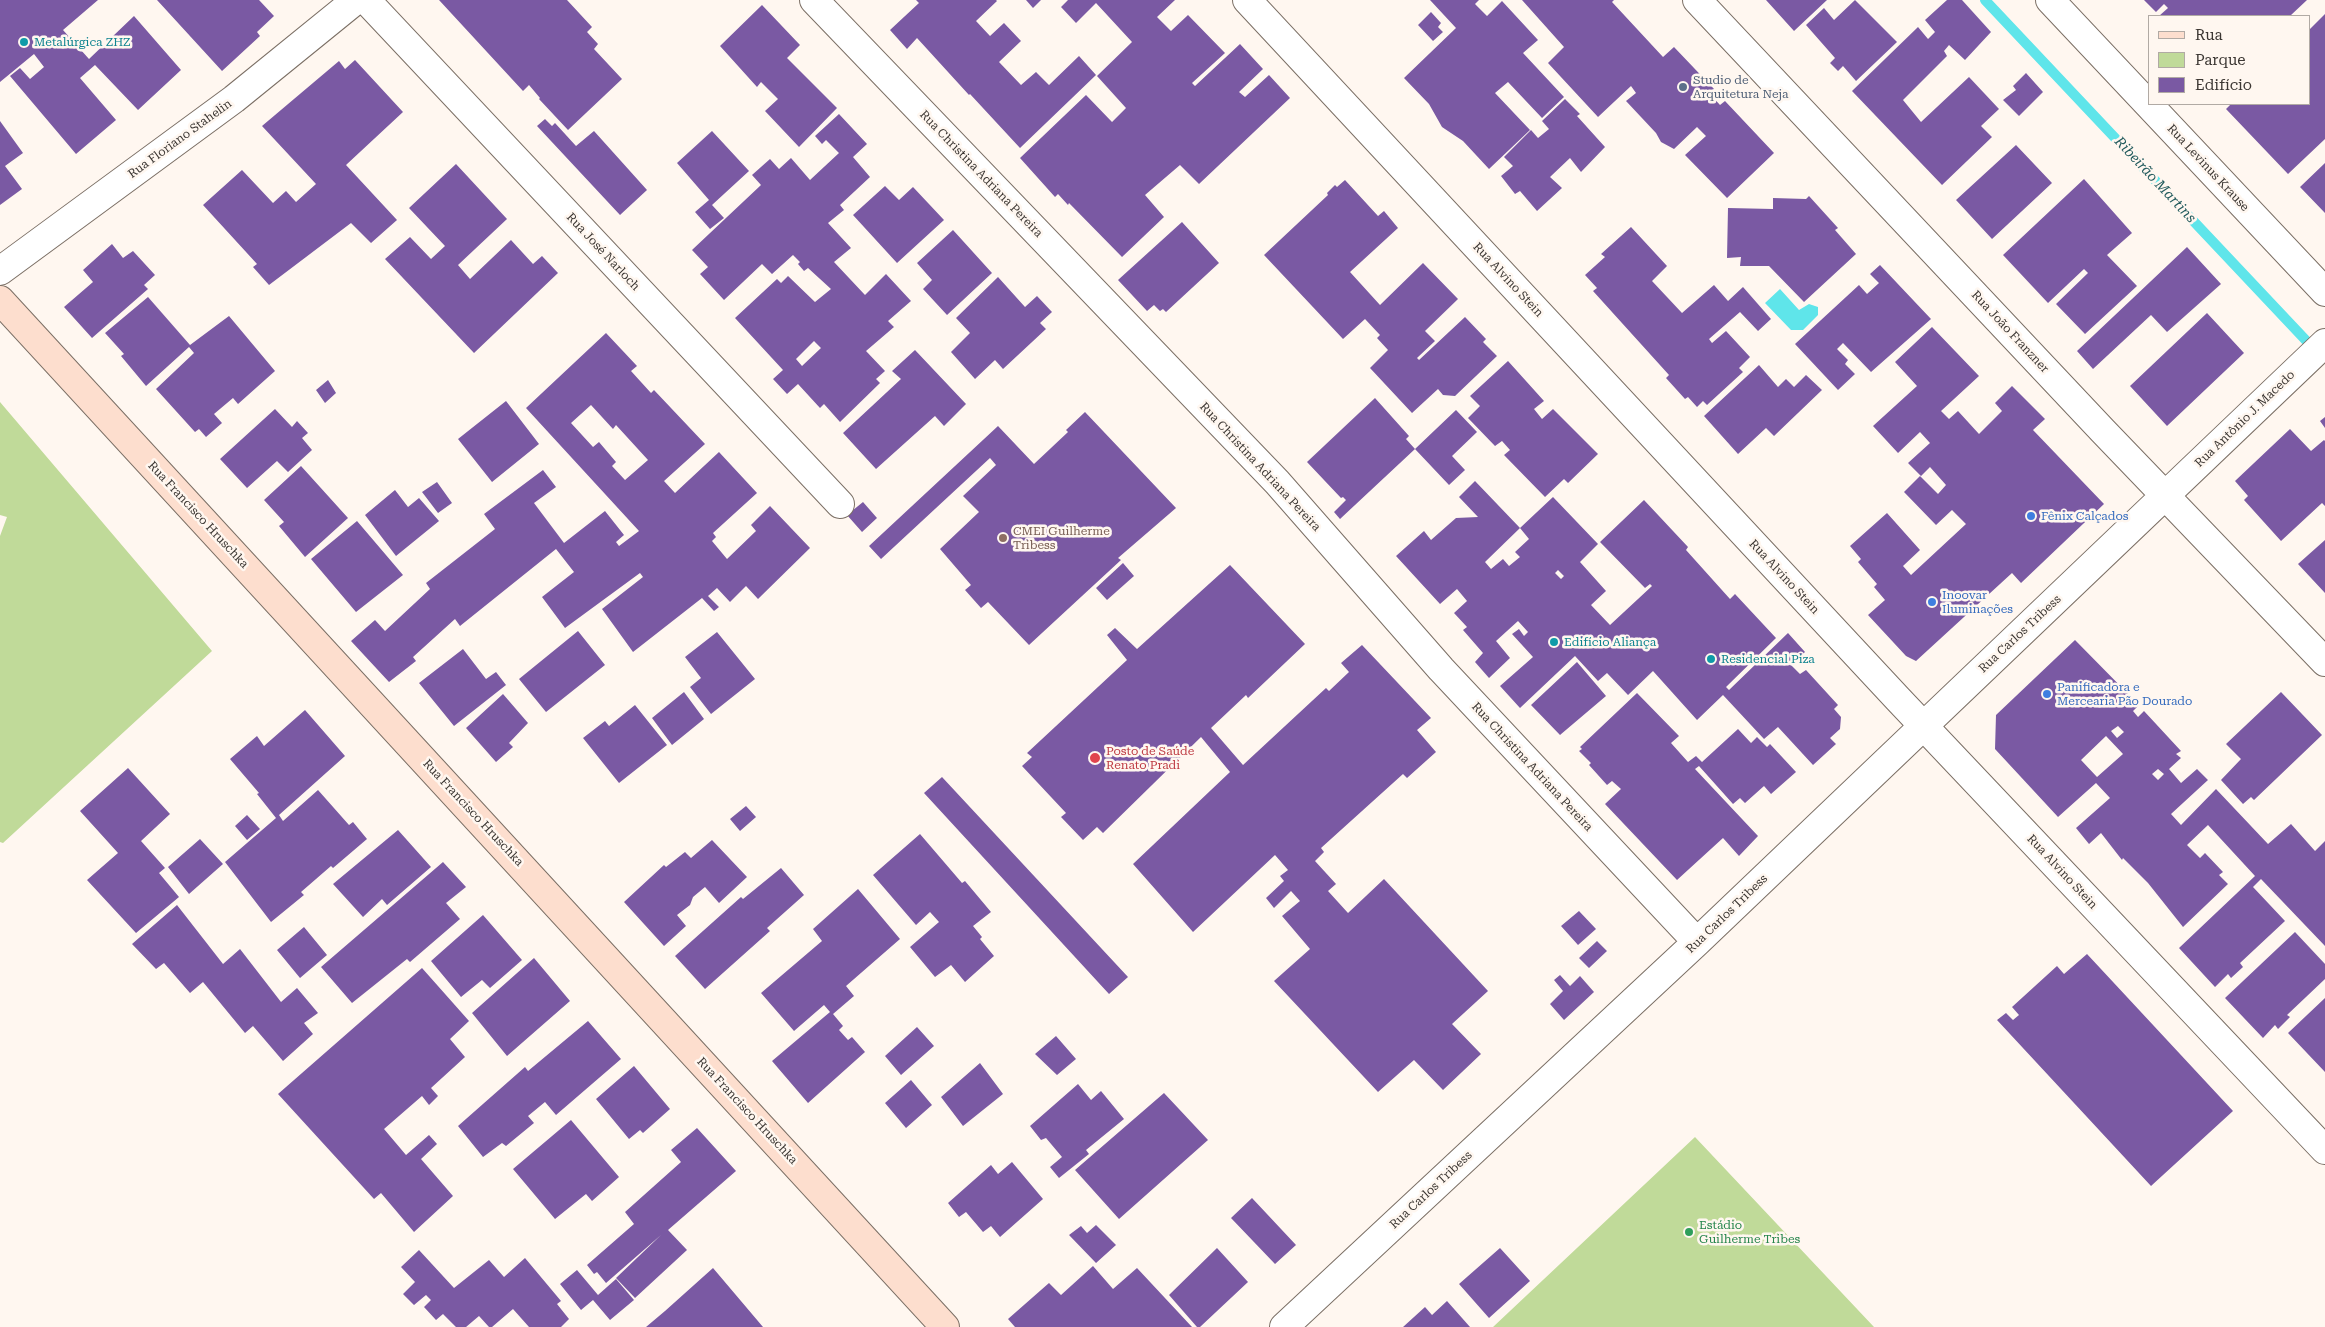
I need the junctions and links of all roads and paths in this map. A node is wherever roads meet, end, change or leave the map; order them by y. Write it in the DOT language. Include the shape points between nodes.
graph roads {
  1 [pos="356,0"];
  2 [pos="366,0"];
  3 [pos="814,0"];
  4 [pos="1247,0"];
  5 [pos="1697,0"];
  6 [pos="2050,0"];
  7 [pos="2148,104"];
  8 [pos="2149,105"];
  9 [pos="0,271"];
  10 [pos="2325,292"];
  11 [pos="0,300"];
  12 [pos="2325,343"];
  13 [pos="2165,496"];
  14 [pos="840,504"];
  15 [pos="2325,662"];
  16 [pos="1923,726"];
  17 [pos="1698,942"];
  18 [pos="2325,1150"];
  19 [pos="945,1327"];
  20 [pos="1284,1327"];
  1 -- 9 [label="street, Rua Floriano Stahelin" via="234,99"];
  2 -- 14 [label="street, Rua José Narloch"];
  3 -- 17 [label="street, Rua Christina Adriana Pereira" via="1277,482 1440,669"];
  4 -- 16 [label="street, Rua Alvino Stein"];
  5 -- 13 [label="street, Rua João Franzner"];
  6 -- 7 [label="street, Rua Levinus Krause"];
  8 -- 10 [label="street, Rua Levinus Krause"];
  11 -- 19 [label="main road, Rua Francisco Hruschka"];
  12 -- 13 [label="street, Rua Antônio J. Macedo"];
  13 -- 15 [label="street, Rua João Franzner"];
  13 -- 16 [label="street, Rua Carlos Tribess"];
  16 -- 17 [label="street, Rua Carlos Tribess"];
  16 -- 18 [label="street, Rua Alvino Stein"];
  17 -- 20 [label="street, Rua Carlos Tribess"];
}
